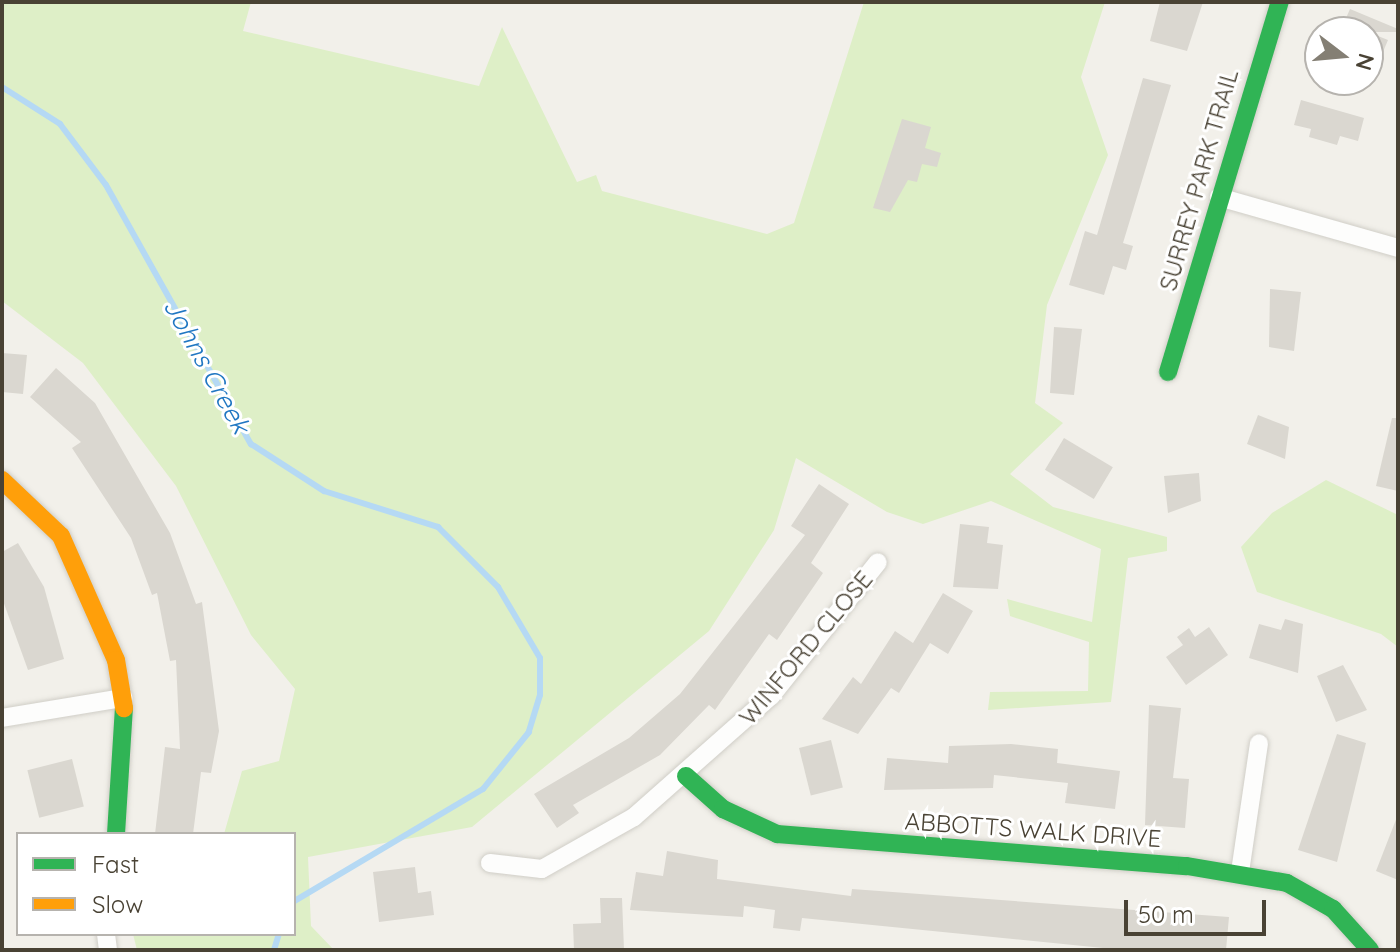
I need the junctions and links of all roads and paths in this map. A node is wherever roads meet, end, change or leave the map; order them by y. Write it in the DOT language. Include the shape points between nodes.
graph roads {
  1 [pos="1280,2"];
  2 [pos="1219,197"];
  3 [pos="1398,248"];
  4 [pos="1168,372"];
  5 [pos="2,480"];
  6 [pos="878,562"];
  7 [pos="123,698"];
  8 [pos="2,718"];
  9 [pos="1259,743"];
  10 [pos="686,776"];
  11 [pos="116,832"];
  12 [pos="490,863"];
  13 [pos="1240,872"];
  14 [pos="1370,950"];
  1 -- 2 [label="street, SURREY PARK TRAIL"];
  2 -- 3 [label="street"];
  2 -- 4 [label="street, SURREY PARK TRAIL"];
  5 -- 7 [label="street" via="61,536 103,622"];
  6 -- 10 [label="street, WINFORD CLOSE" via="771,696"];
  7 -- 8 [label="street"];
  7 -- 11 [label="street"];
  9 -- 13 [label="street"];
  10 -- 12 [label="street, WINFORD CLOSE" via="634,817 542,869"];
  10 -- 13 [label="street, ABBOTTS WALK DRIVE" via="723,809 777,834"];
  13 -- 14 [label="street, ABBOTTS WALK DRIVE" via="1287,883 1333,909"];
}
